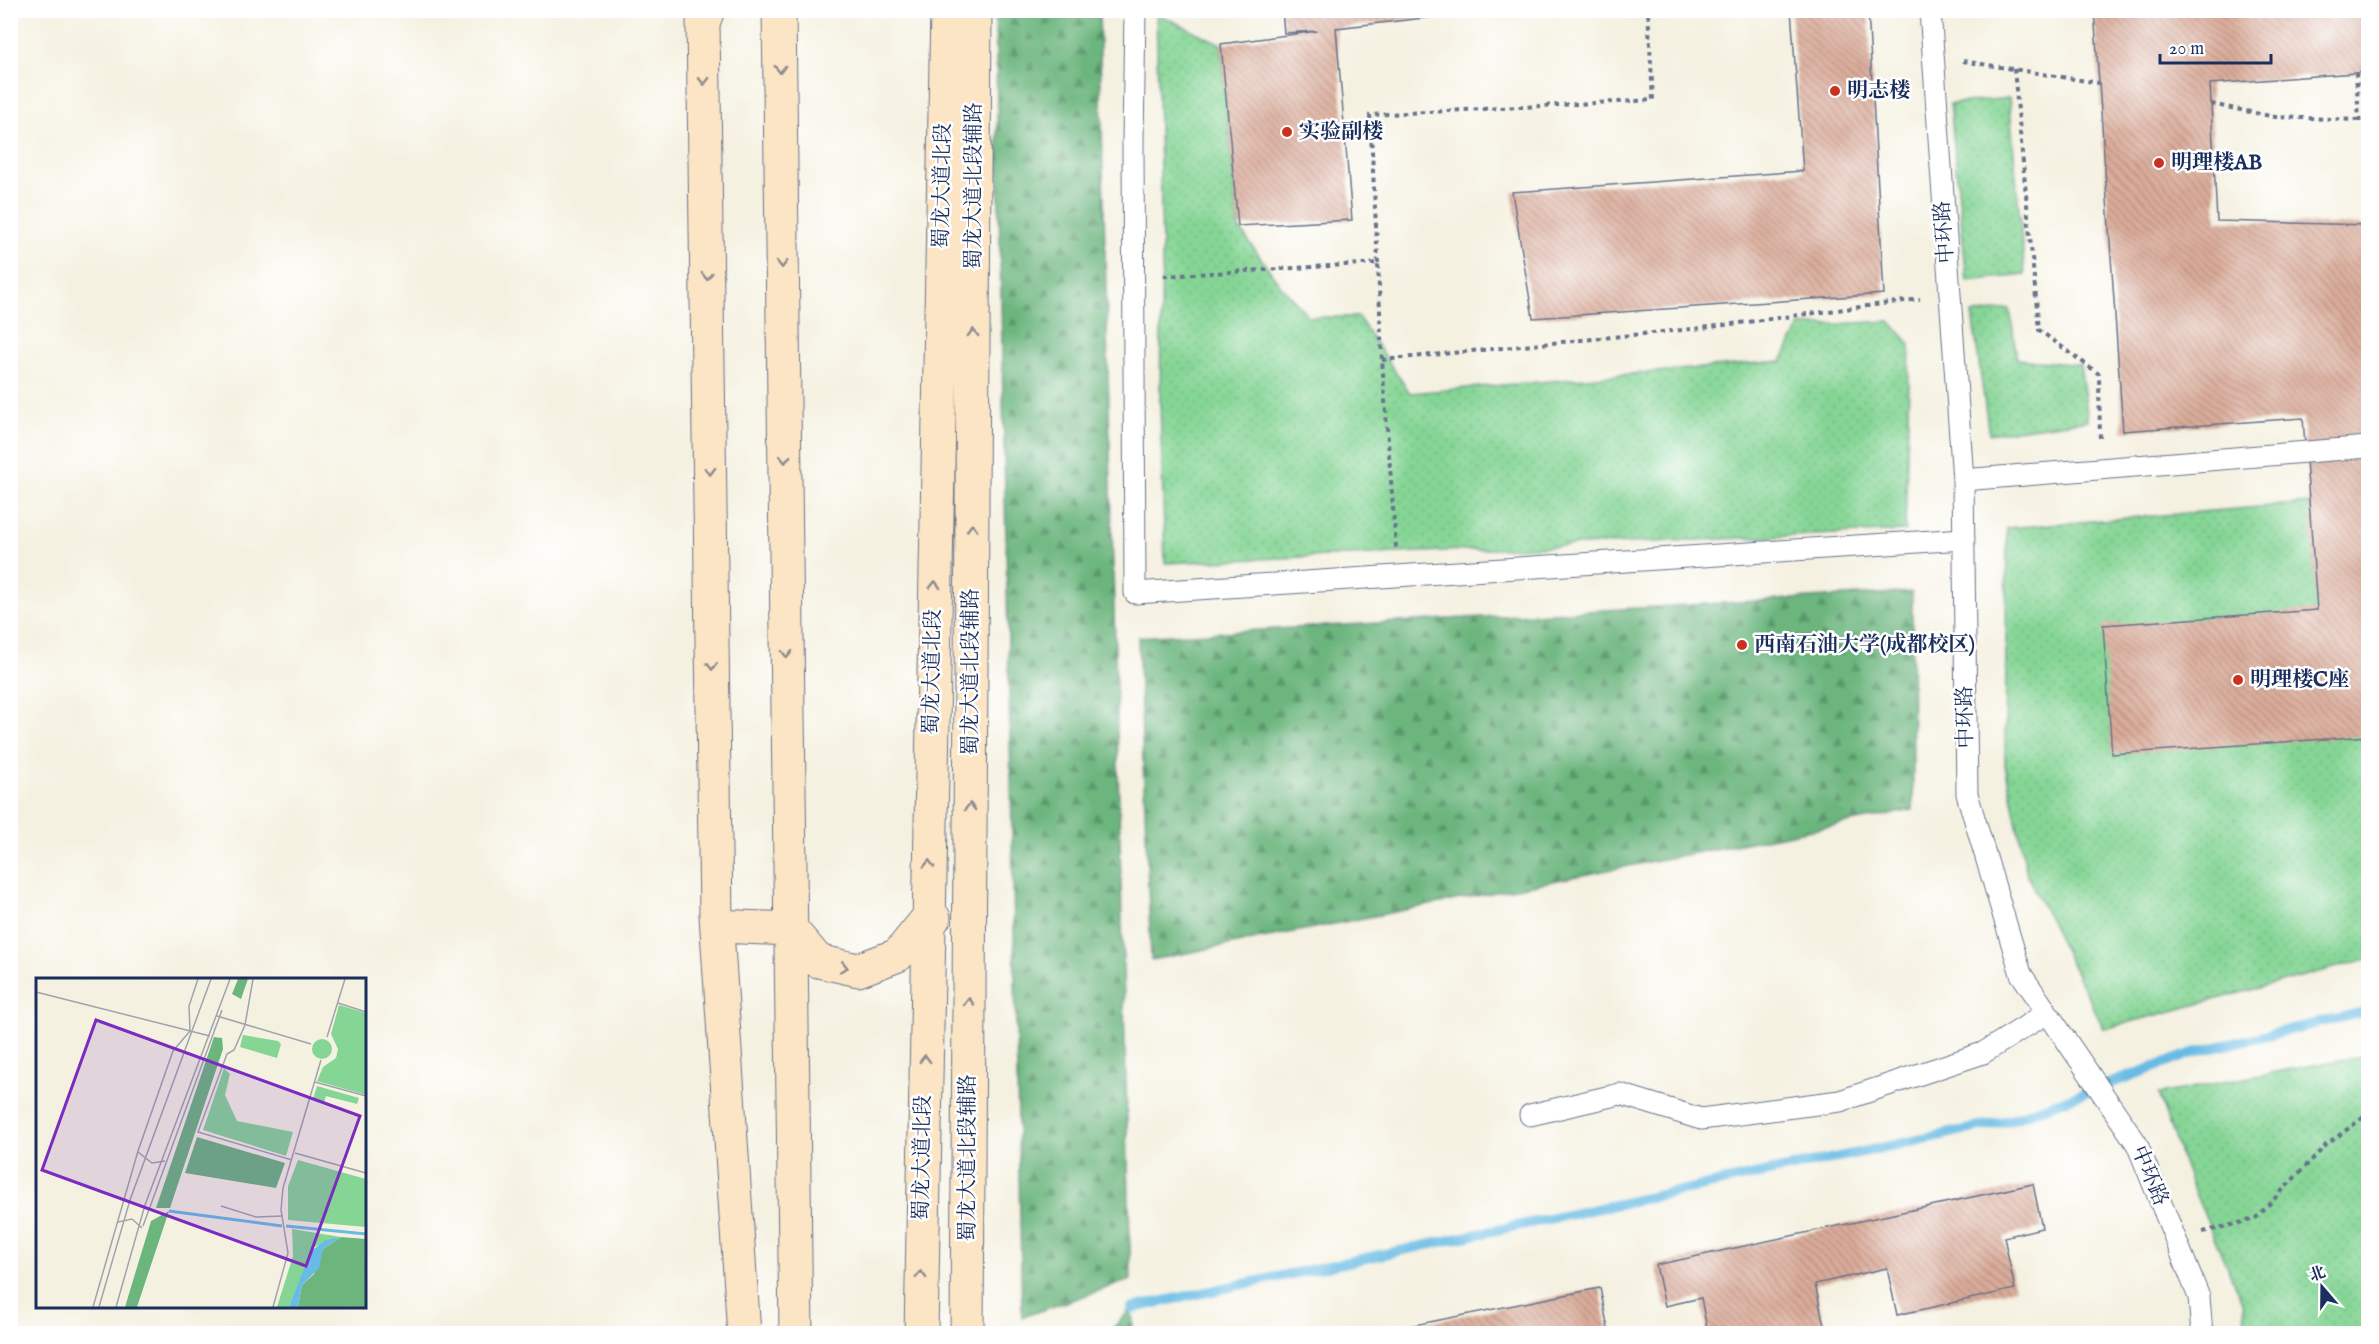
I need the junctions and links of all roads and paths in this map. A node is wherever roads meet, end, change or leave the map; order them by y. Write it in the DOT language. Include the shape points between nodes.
graph roads {
  1 [pos="779,10"];
  2 [pos="947,10"];
  3 [pos="975,10"];
  4 [pos="1135,10"];
  5 [pos="1648,10"];
  6 [pos="1930,10"];
  7 [pos="705,17"];
  8 [pos="1933,56"];
  9 [pos="2014,69"];
  10 [pos="2356,73"];
  11 [pos="2099,83"];
  12 [pos="2211,104"];
  13 [pos="2359,120"];
  14 [pos="2368,120"];
  15 [pos="1378,263"];
  16 [pos="1133,278"];
  17 [pos="1950,296"];
  18 [pos="1382,360"];
  19 [pos="2368,447"];
  20 [pos="2100,469"];
  21 [pos="1963,480"];
  22 [pos="1964,539"];
  23 [pos="1398,576"];
  24 [pos="970,917"];
  25 [pos="928,918"];
  26 [pos="717,926"];
  27 [pos="790,929"];
  28 [pos="2047,1013"];
  29 [pos="1530,1114"];
  30 [pos="2368,1114"];
  31 [pos="2176,1239"];
  32 [pos="744,1334"];
  33 [pos="796,1334"];
  34 [pos="921,1334"];
  35 [pos="967,1334"];
  36 [pos="2202,1334"];
  1 -- 27 [label="main road, one-way"];
  25 -- 2 [label="main road, 蜀龙大道北段, one-way"];
  24 -- 3 [label="main road, 蜀龙大道北段辅路, one-way"];
  4 -- 16 [label="lane"];
  5 -- 15 [label="path" via="1653,100 1370,115"];
  6 -- 8 [label="lane, 中环路"];
  7 -- 26 [label="main road, one-way"];
  8 -- 9 [label="path"];
  8 -- 17 [label="lane, 中环路"];
  9 -- 11 [label="path"];
  9 -- 20 [label="path" via="2039,330 2099,374"];
  10 -- 13 [label="path"];
  12 -- 13 [label="path" via="2275,117"];
  13 -- 14 [label="path"];
  15 -- 16 [label="path"];
  15 -- 18 [label="path"];
  16 -- 23 [label="lane" via="1136,592"];
  17 -- 18 [label="path" via="1702,328"];
  17 -- 21 [label="lane, 中环路"];
  18 -- 23 [label="path"];
  19 -- 20 [label="lane"];
  20 -- 21 [label="lane"];
  21 -- 22 [label="lane, 中环路"];
  22 -- 23 [label="lane"];
  22 -- 28 [label="lane, 中环路" via="1967,794 2021,974"];
  24 -- 25 [label="main road"];
  35 -- 24 [label="main road, 蜀龙大道北段辅路, one-way"];
  27 -- 25 [label="main road, one-way" via="818,961 858,970 898,955"];
  34 -- 25 [label="main road, 蜀龙大道北段, one-way"];
  26 -- 27 [label="main road"];
  26 -- 32 [label="main road"];
  27 -- 33 [label="main road"];
  28 -- 29 [label="lane" via="1983,1053 1840,1101 1701,1119 1620,1094"];
  28 -- 31 [label="lane, 中环路" via="2137,1144"];
  30 -- 31 [label="path" via="2325,1145 2255,1219"];
  31 -- 36 [label="lane, 中环路" via="2199,1297"];
}
